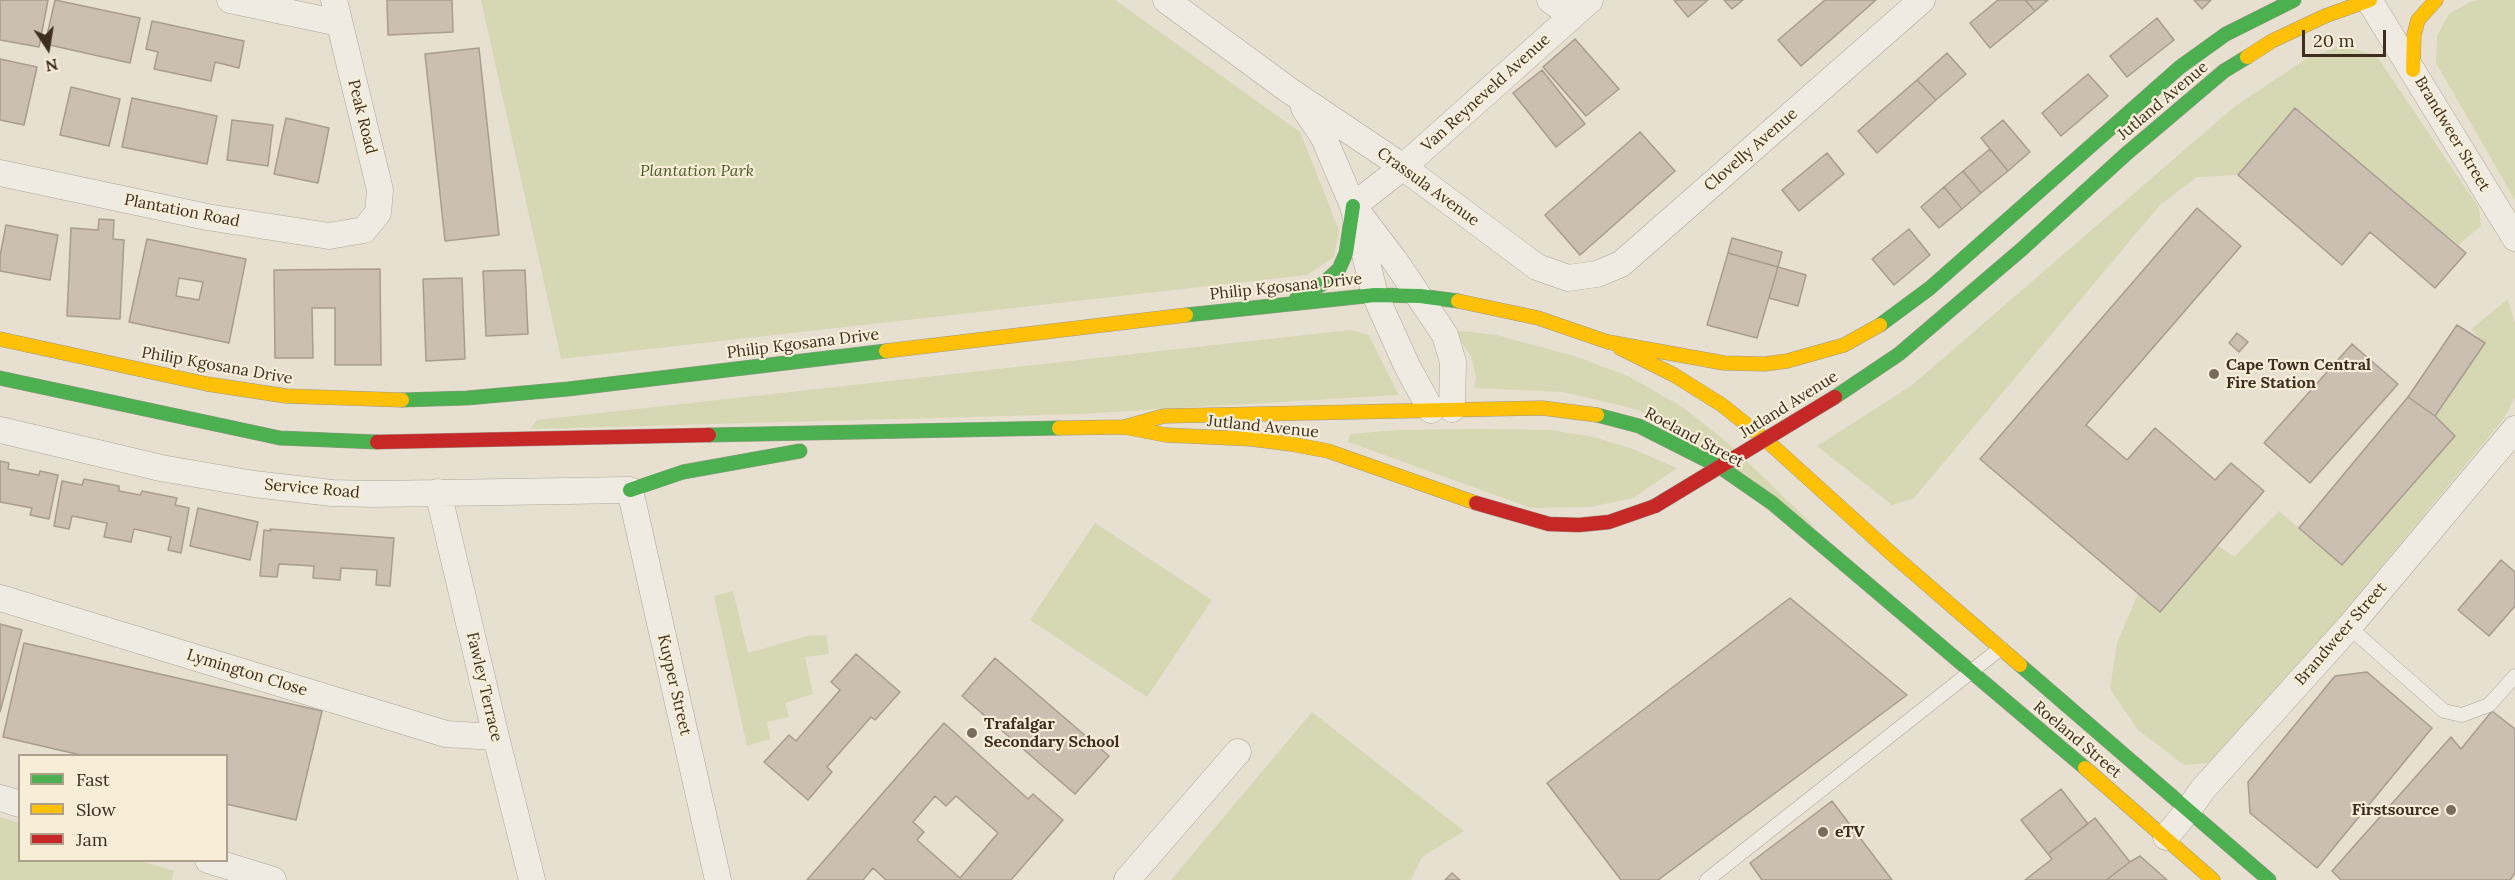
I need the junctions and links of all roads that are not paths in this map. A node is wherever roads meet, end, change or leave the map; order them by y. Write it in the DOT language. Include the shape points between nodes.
graph roads {
  1 [pos="230,0"];
  2 [pos="1166,0"];
  3 [pos="1550,0"];
  4 [pos="1922,0"];
  5 [pos="2294,0"];
  6 [pos="2370,0"];
  7 [pos="2436,0"];
  8 [pos="1581,8"];
  9 [pos="336,12"];
  10 [pos="2413,70"];
  11 [pos="1290,91"];
  12 [pos="1403,167"];
  13 [pos="0,173"];
  14 [pos="1353,206"];
  15 [pos="364,230"];
  16 [pos="2515,237"];
  17 [pos="1568,278"];
  18 [pos="1375,295"];
  19 [pos="1420,296"];
  20 [pos="1292,302"];
  21 [pos="0,339"];
  22 [pos="1608,342"];
  23 [pos="0,378"];
  24 [pos="1441,409"];
  25 [pos="1124,427"];
  26 [pos="2515,429"];
  27 [pos="0,430"];
  28 [pos="887,433"];
  29 [pos="630,490"];
  30 [pos="438,492"];
  31 [pos="0,598"];
  32 [pos="2349,627"];
  33 [pos="2001,648"];
  34 [pos="1971,671"];
  35 [pos="2515,676"];
  36 [pos="496,737"];
  37 [pos="1238,753"];
  38 [pos="0,798"];
  39 [pos="18,803"];
  40 [pos="2189,809"];
  41 [pos="2166,837"];
  42 [pos="211,862"];
  43 [pos="273,880"];
  44 [pos="532,880"];
  45 [pos="718,880"];
  46 [pos="1127,880"];
  47 [pos="1707,880"];
  48 [pos="2213,880"];
  49 [pos="2269,880"];
  1 -- 9 [label="street"];
  2 -- 11 [label="street, Crassula Avenue"];
  3 -- 8 [label="street"];
  4 -- 17 [label="street, Clovelly Avenue" via="1621,264 1597,274"];
  5 -- 22 [label="main road, Jutland Avenue" via="2226,33 2180,67 1930,288 1867,334 1814,355 1765,364 1724,363"];
  6 -- 10 [label="street, Brandweer Street"];
  6 -- 25 [label="main road, Jutland Avenue, bridge" via="2272,41 2224,71 1899,354 1654,506 1609,522 1549,524 1497,510 1328,451 1291,444 1166,435"];
  7 -- 10 [label="main road" via="2418,20"];
  8 -- 12 [label="street, Van Reyneveld Avenue"];
  9 -- 15 [label="street, Peak Road" via="380,190 378,213"];
  10 -- 16 [label="street, Brandweer Street"];
  11 -- 12 [label="street, Crassula Avenue"];
  11 -- 14 [label="street, Crassula Avenue" via="1323,136"];
  12 -- 14 [label="street, Van Reyneveld Avenue"];
  12 -- 17 [label="street, Crassula Avenue" via="1537,267"];
  13 -- 15 [label="street, Plantation Road" via="207,217 329,236"];
  14 -- 18 [label="street, Crassula Avenue"];
  14 -- 19 [label="street, Crassula Avenue"];
  14 -- 20 [label="main road" via="1346,253 1339,269"];
  18 -- 19 [label="main road, Philip Kgosana Drive"];
  18 -- 20 [label="main road, Philip Kgosana Drive"];
  18 -- 24 [label="street, Crassula Avenue" via="1403,358"];
  19 -- 22 [label="main road, Philip Kgosana Drive" via="1538,318"];
  19 -- 24 [label="street, Crassula Avenue" via="1438,322 1452,354"];
  20 -- 21 [label="main road, Philip Kgosana Drive" via="568,389 423,400 286,396 207,384"];
  22 -- 33 [label="main road, Roeland Street" via="1674,375 1722,405"];
  23 -- 28 [label="main road" via="280,438 326,442"];
  24 -- 25 [label="main road, Roeland Street" via="1164,416"];
  24 -- 34 [label="main road, Roeland Street" via="1542,408 1606,416 1639,426 1720,467 1772,503"];
  25 -- 28 [label="main road"];
  26 -- 32 [label="street, Brandweer Street"];
  27 -- 30 [label="street, Service Road" via="161,468 254,484 332,493"];
  28 -- 29 [label="main road" via="683,472"];
  29 -- 30 [label="street, Service Road"];
  29 -- 45 [label="street, Kuyper Street"];
  30 -- 36 [label="street, Fawley Terrace"];
  31 -- 36 [label="street, Lymington Close" via="446,734"];
  32 -- 35 [label="lane" via="2444,711 2462,715 2489,705"];
  32 -- 40 [label="street, Brandweer Street"];
  33 -- 34 [label="lane"];
  33 -- 40 [label="main road, Roeland Street"];
  34 -- 41 [label="main road, Roeland Street"];
  34 -- 47 [label="lane"];
  36 -- 44 [label="street, Fawley Terrace"];
  37 -- 46 [label="street"];
  38 -- 39 [label="street"];
  40 -- 41 [label="street, Brandweer Street"];
  40 -- 49 [label="main road, Roeland Street"];
  41 -- 48 [label="main road, Roeland Street"];
  42 -- 43 [label="street"];
}
